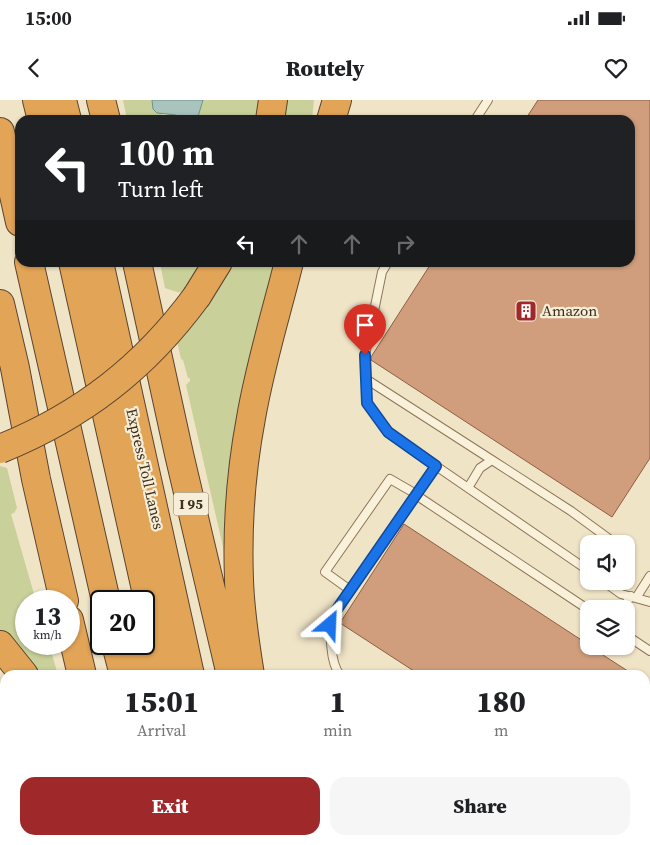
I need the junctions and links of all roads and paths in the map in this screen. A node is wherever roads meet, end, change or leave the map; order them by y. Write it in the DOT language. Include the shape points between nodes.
graph roads {
  1 [pos="19,100"];
  2 [pos="37,100"];
  3 [pos="62,100"];
  4 [pos="101,100"];
  5 [pos="273,100"];
  6 [pos="321,100"];
  7 [pos="337,100"];
  8 [pos="488,100"];
  9 [pos="22,115"];
  10 [pos="41,115"];
  11 [pos="66,115"];
  12 [pos="105,115"];
  13 [pos="271,115"];
  14 [pos="320,115"];
  15 [pos="333,115"];
  16 [pos="478,115"];
  17 [pos="0,132"];
  18 [pos="15,200"];
  19 [pos="30,267"];
  20 [pos="55,267"];
  21 [pos="74,267"];
  22 [pos="100,267"];
  23 [pos="138,267"];
  24 [pos="215,267"];
  25 [pos="288,267"];
  26 [pos="385,267"];
  27 [pos="0,304"];
  28 [pos="366,379"];
  29 [pos="0,381"];
  30 [pos="0,449"];
  31 [pos="492,460"];
  32 [pos="436,466"];
  33 [pos="36,479"];
  34 [pos="468,488"];
  35 [pos="416,494"];
  36 [pos="604,535"];
  37 [pos="580,566"];
  38 [pos="650,576"];
  39 [pos="61,590"];
  40 [pos="104,590"];
  41 [pos="128,590"];
  42 [pos="350,590"];
  43 [pos="615,590"];
  44 [pos="633,597"];
  45 [pos="630,600"];
  46 [pos="650,602"];
  47 [pos="580,604"];
  48 [pos="635,641"];
  49 [pos="0,645"];
  50 [pos="650,651"];
  51 [pos="77,655"];
  52 [pos="119,655"];
  53 [pos="140,655"];
  54 [pos="20,670"];
  55 [pos="81,670"];
  56 [pos="123,670"];
  57 [pos="143,670"];
  58 [pos="164,670"];
  59 [pos="189,670"];
  60 [pos="230,670"];
  61 [pos="249,670"];
  62 [pos="336,670"];
  1 -- 9 [label="highway"];
  2 -- 10 [label="highway"];
  3 -- 11 [label="highway"];
  4 -- 12 [label="highway"];
  5 -- 13 [label="highway"];
  6 -- 14 [label="highway"];
  7 -- 15 [label="highway"];
  8 -- 16 [label="lane"];
  17 -- 18 [label="highway"];
  19 -- 40 [label="highway"];
  20 -- 41 [label="highway"];
  21 -- 58 [label="highway"];
  22 -- 59 [label="highway, Express Toll Lanes"];
  23 -- 60 [label="highway, I 95"];
  24 -- 30 [label="highway, bridge" via="197,296 162,340 116,383 58,422"];
  25 -- 61 [label="highway" via="254,399 242,480 239,580"];
  26 -- 28 [label="lane" via="365,355"];
  27 -- 33 [label="highway"];
  28 -- 31 [label="lane"];
  28 -- 32 [label="lane" via="367,403 388,432"];
  29 -- 33 [label="highway" via="14,430"];
  31 -- 34 [label="lane" via="480,468"];
  31 -- 36 [label="lane"];
  32 -- 34 [label="lane"];
  32 -- 35 [label="lane"];
  33 -- 39 [label="highway"];
  34 -- 37 [label="lane"];
  35 -- 42 [label="lane"];
  35 -- 42 [label="lane" via="390,479 325,572"];
  35 -- 47 [label="lane"];
  38 -- 44 [label="lane"];
  42 -- 62 [label="lane" via="330,625"];
  43 -- 44 [label="lane"];
  44 -- 45 [label="lane"];
  44 -- 46 [label="lane"];
  48 -- 50 [label="lane"];
  49 -- 54 [label="highway"];
  51 -- 55 [label="highway"];
  52 -- 56 [label="highway"];
  53 -- 57 [label="highway"];
}
